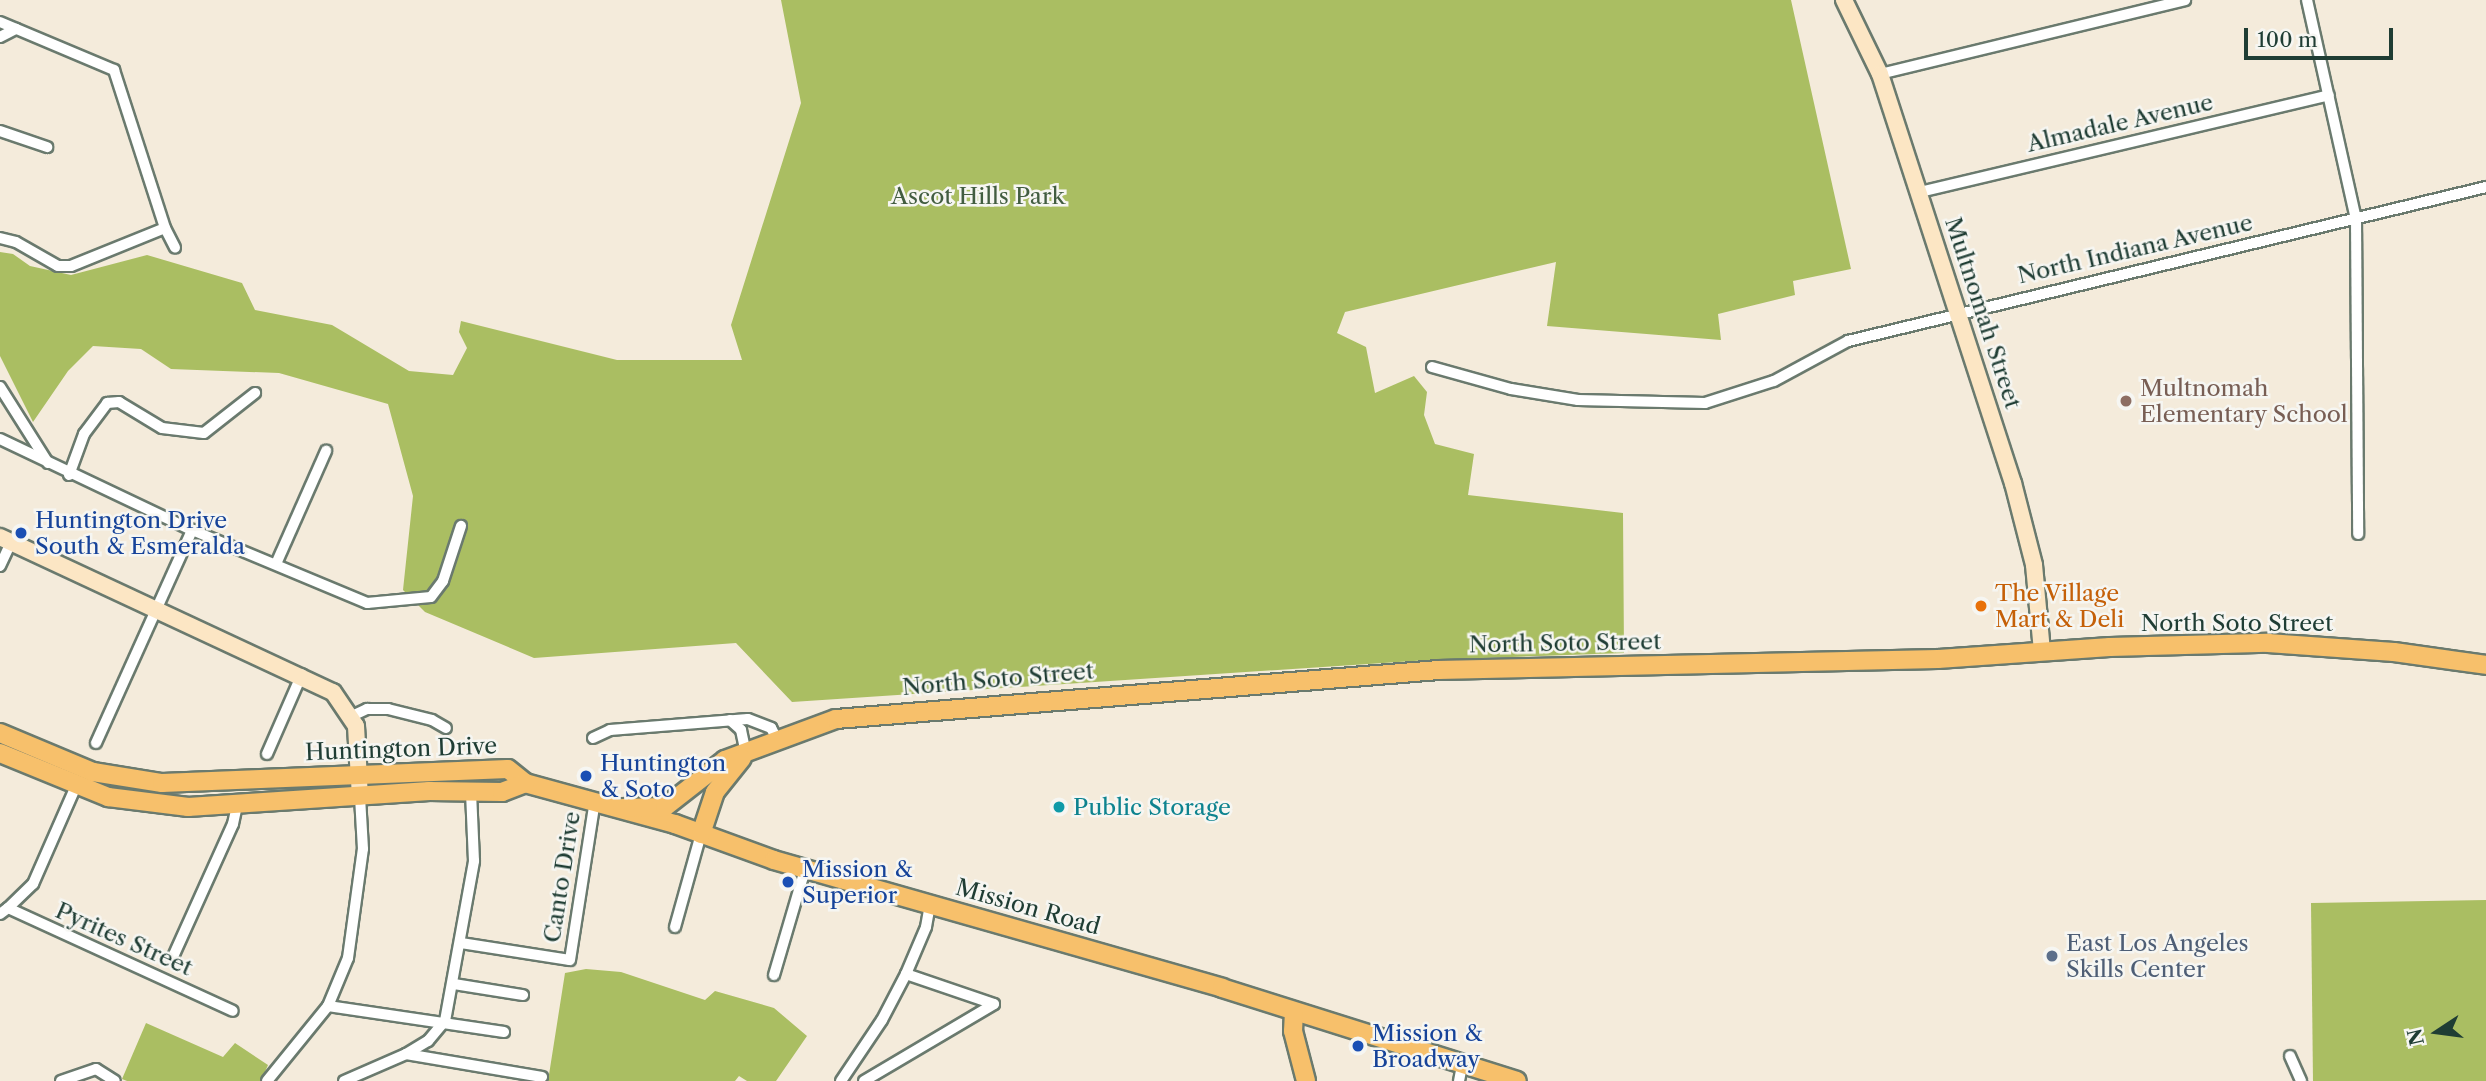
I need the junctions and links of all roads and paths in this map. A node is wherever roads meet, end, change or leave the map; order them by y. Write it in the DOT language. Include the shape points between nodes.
graph roads {
  1 [pos="1844,0"];
  2 [pos="2185,0"];
  3 [pos="2307,0"];
  4 [pos="0,22"];
  5 [pos="16,29"];
  6 [pos="0,37"];
  7 [pos="1880,74"];
  8 [pos="2329,94"];
  9 [pos="0,131"];
  10 [pos="47,147"];
  11 [pos="2486,187"];
  12 [pos="1920,192"];
  13 [pos="2356,219"];
  14 [pos="165,228"];
  15 [pos="0,239"];
  16 [pos="176,248"];
  17 [pos="1960,312"];
  18 [pos="1432,367"];
  19 [pos="0,387"];
  20 [pos="255,393"];
  21 [pos="0,439"];
  22 [pos="327,452"];
  23 [pos="50,465"];
  24 [pos="68,475"];
  25 [pos="461,526"];
  26 [pos="192,530"];
  27 [pos="2358,534"];
  28 [pos="5,539"];
  29 [pos="276,564"];
  30 [pos="0,566"];
  31 [pos="155,607"];
  32 [pos="2042,651"];
  33 [pos="2486,665"];
  34 [pos="302,674"];
  35 [pos="352,716"];
  36 [pos="730,720"];
  37 [pos="446,728"];
  38 [pos="0,733"];
  39 [pos="593,738"];
  40 [pos="777,739"];
  41 [pos="96,743"];
  42 [pos="746,752"];
  43 [pos="0,753"];
  44 [pos="267,754"];
  45 [pos="360,773"];
  46 [pos="525,783"];
  47 [pos="76,786"];
  48 [pos="471,792"];
  49 [pos="360,797"];
  50 [pos="595,800"];
  51 [pos="237,805"];
  52 [pos="622,807"];
  53 [pos="701,834"];
  54 [pos="804,870"];
  55 [pos="930,904"];
  56 [pos="4,911"];
  57 [pos="675,928"];
  58 [pos="461,943"];
  59 [pos="172,959"];
  60 [pos="906,974"];
  61 [pos="774,975"];
  62 [pos="454,984"];
  63 [pos="523,995"];
  64 [pos="328,1006"];
  65 [pos="233,1011"];
  66 [pos="1293,1012"];
  67 [pos="444,1021"];
  68 [pos="504,1032"];
  69 [pos="407,1054"];
  70 [pos="2290,1056"];
  71 [pos="1461,1073"];
  72 [pos="542,1077"];
  73 [pos="61,1081"];
  74 [pos="115,1081"];
  75 [pos="267,1081"];
  76 [pos="344,1081"];
  77 [pos="841,1081"];
  78 [pos="864,1081"];
  79 [pos="1306,1081"];
  80 [pos="1517,1081"];
  81 [pos="2301,1081"];
  1 -- 7 [label="street, Multnomah Street"];
  2 -- 7 [label="street"];
  3 -- 8 [label="street"];
  4 -- 5 [label="street"];
  5 -- 6 [label="street"];
  5 -- 14 [label="street" via="114,70"];
  7 -- 12 [label="street, Multnomah Street"];
  8 -- 12 [label="street, Almadale Avenue"];
  8 -- 13 [label="street"];
  9 -- 10 [label="street"];
  11 -- 13 [label="street, North Indiana Avenue"];
  12 -- 17 [label="street, Multnomah Street"];
  13 -- 17 [label="street, North Indiana Avenue"];
  13 -- 27 [label="street"];
  14 -- 15 [label="street" via="71,266 45,261 16,242"];
  14 -- 16 [label="street"];
  17 -- 18 [label="street, North Indiana Avenue" via="1848,341 1774,381 1705,403 1578,400 1511,389"];
  17 -- 32 [label="street, Multnomah Street" via="2026,528"];
  19 -- 23 [label="street"];
  20 -- 24 [label="street" via="204,433 162,428 120,402 107,403 84,434"];
  21 -- 23 [label="street"];
  22 -- 29 [label="street"];
  23 -- 24 [label="street"];
  24 -- 26 [label="street"];
  25 -- 29 [label="street" via="439,589 419,600 367,603"];
  26 -- 29 [label="street"];
  26 -- 31 [label="street"];
  28 -- 30 [label="street"];
  28 -- 31 [label="street"];
  31 -- 34 [label="street"];
  31 -- 41 [label="street"];
  32 -- 33 [label="main road, North Soto Street" via="2268,643 2394,652"];
  32 -- 40 [label="main road, North Soto Street" via="1938,659 1438,670 906,711 836,719"];
  34 -- 35 [label="street" via="333,692"];
  34 -- 44 [label="street"];
  35 -- 37 [label="street" via="367,709 388,709"];
  35 -- 45 [label="street"];
  36 -- 39 [label="street" via="610,730"];
  36 -- 40 [label="street" via="763,722"];
  36 -- 42 [label="street" via="741,730"];
  38 -- 45 [label="main road, Huntington Drive" via="93,772 129,780 208,783"];
  40 -- 42 [label="main road, North Soto Street"];
  42 -- 52 [label="main road" via="725,760 665,807"];
  42 -- 53 [label="main road, North Soto Street" via="715,792"];
  43 -- 47 [label="main road, Huntington Drive"];
  45 -- 46 [label="main road, Huntington Drive" via="482,767 508,769"];
  45 -- 49 [label="street"];
  46 -- 48 [label="main road, Huntington Drive" via="502,792"];
  46 -- 50 [label="main road, Mission Road"];
  47 -- 51 [label="main road, Huntington Drive" via="143,803"];
  47 -- 56 [label="street" via="33,884"];
  48 -- 49 [label="main road, Huntington Drive"];
  48 -- 58 [label="street" via="474,861"];
  49 -- 51 [label="main road, Huntington Drive"];
  49 -- 64 [label="street" via="363,849 353,931"];
  50 -- 52 [label="main road, Mission Road"];
  50 -- 58 [label="street, Canto Drive" via="570,960"];
  51 -- 59 [label="street" via="233,824"];
  52 -- 53 [label="main road, Mission Road"];
  53 -- 54 [label="main road, Mission Road"];
  53 -- 57 [label="street"];
  54 -- 55 [label="main road, Mission Road"];
  54 -- 61 [label="street"];
  55 -- 60 [label="street" via="926,927"];
  55 -- 66 [label="main road, Mission Road"];
  56 -- 65 [label="street, Pyrites Street"];
  58 -- 62 [label="street"];
  60 -- 77 [label="street"];
  60 -- 78 [label="street" via="994,1004"];
  62 -- 63 [label="street"];
  62 -- 67 [label="street"];
  64 -- 67 [label="street"];
  64 -- 75 [label="street"];
  66 -- 71 [label="main road, Mission Road"];
  66 -- 79 [label="main road" via="1293,1031"];
  67 -- 68 [label="street"];
  67 -- 69 [label="street" via="428,1041"];
  69 -- 72 [label="street"];
  69 -- 76 [label="street"];
  70 -- 81 [label="street"];
  71 -- 80 [label="main road, Mission Road"];
  73 -- 74 [label="street" via="96,1069"];
}
